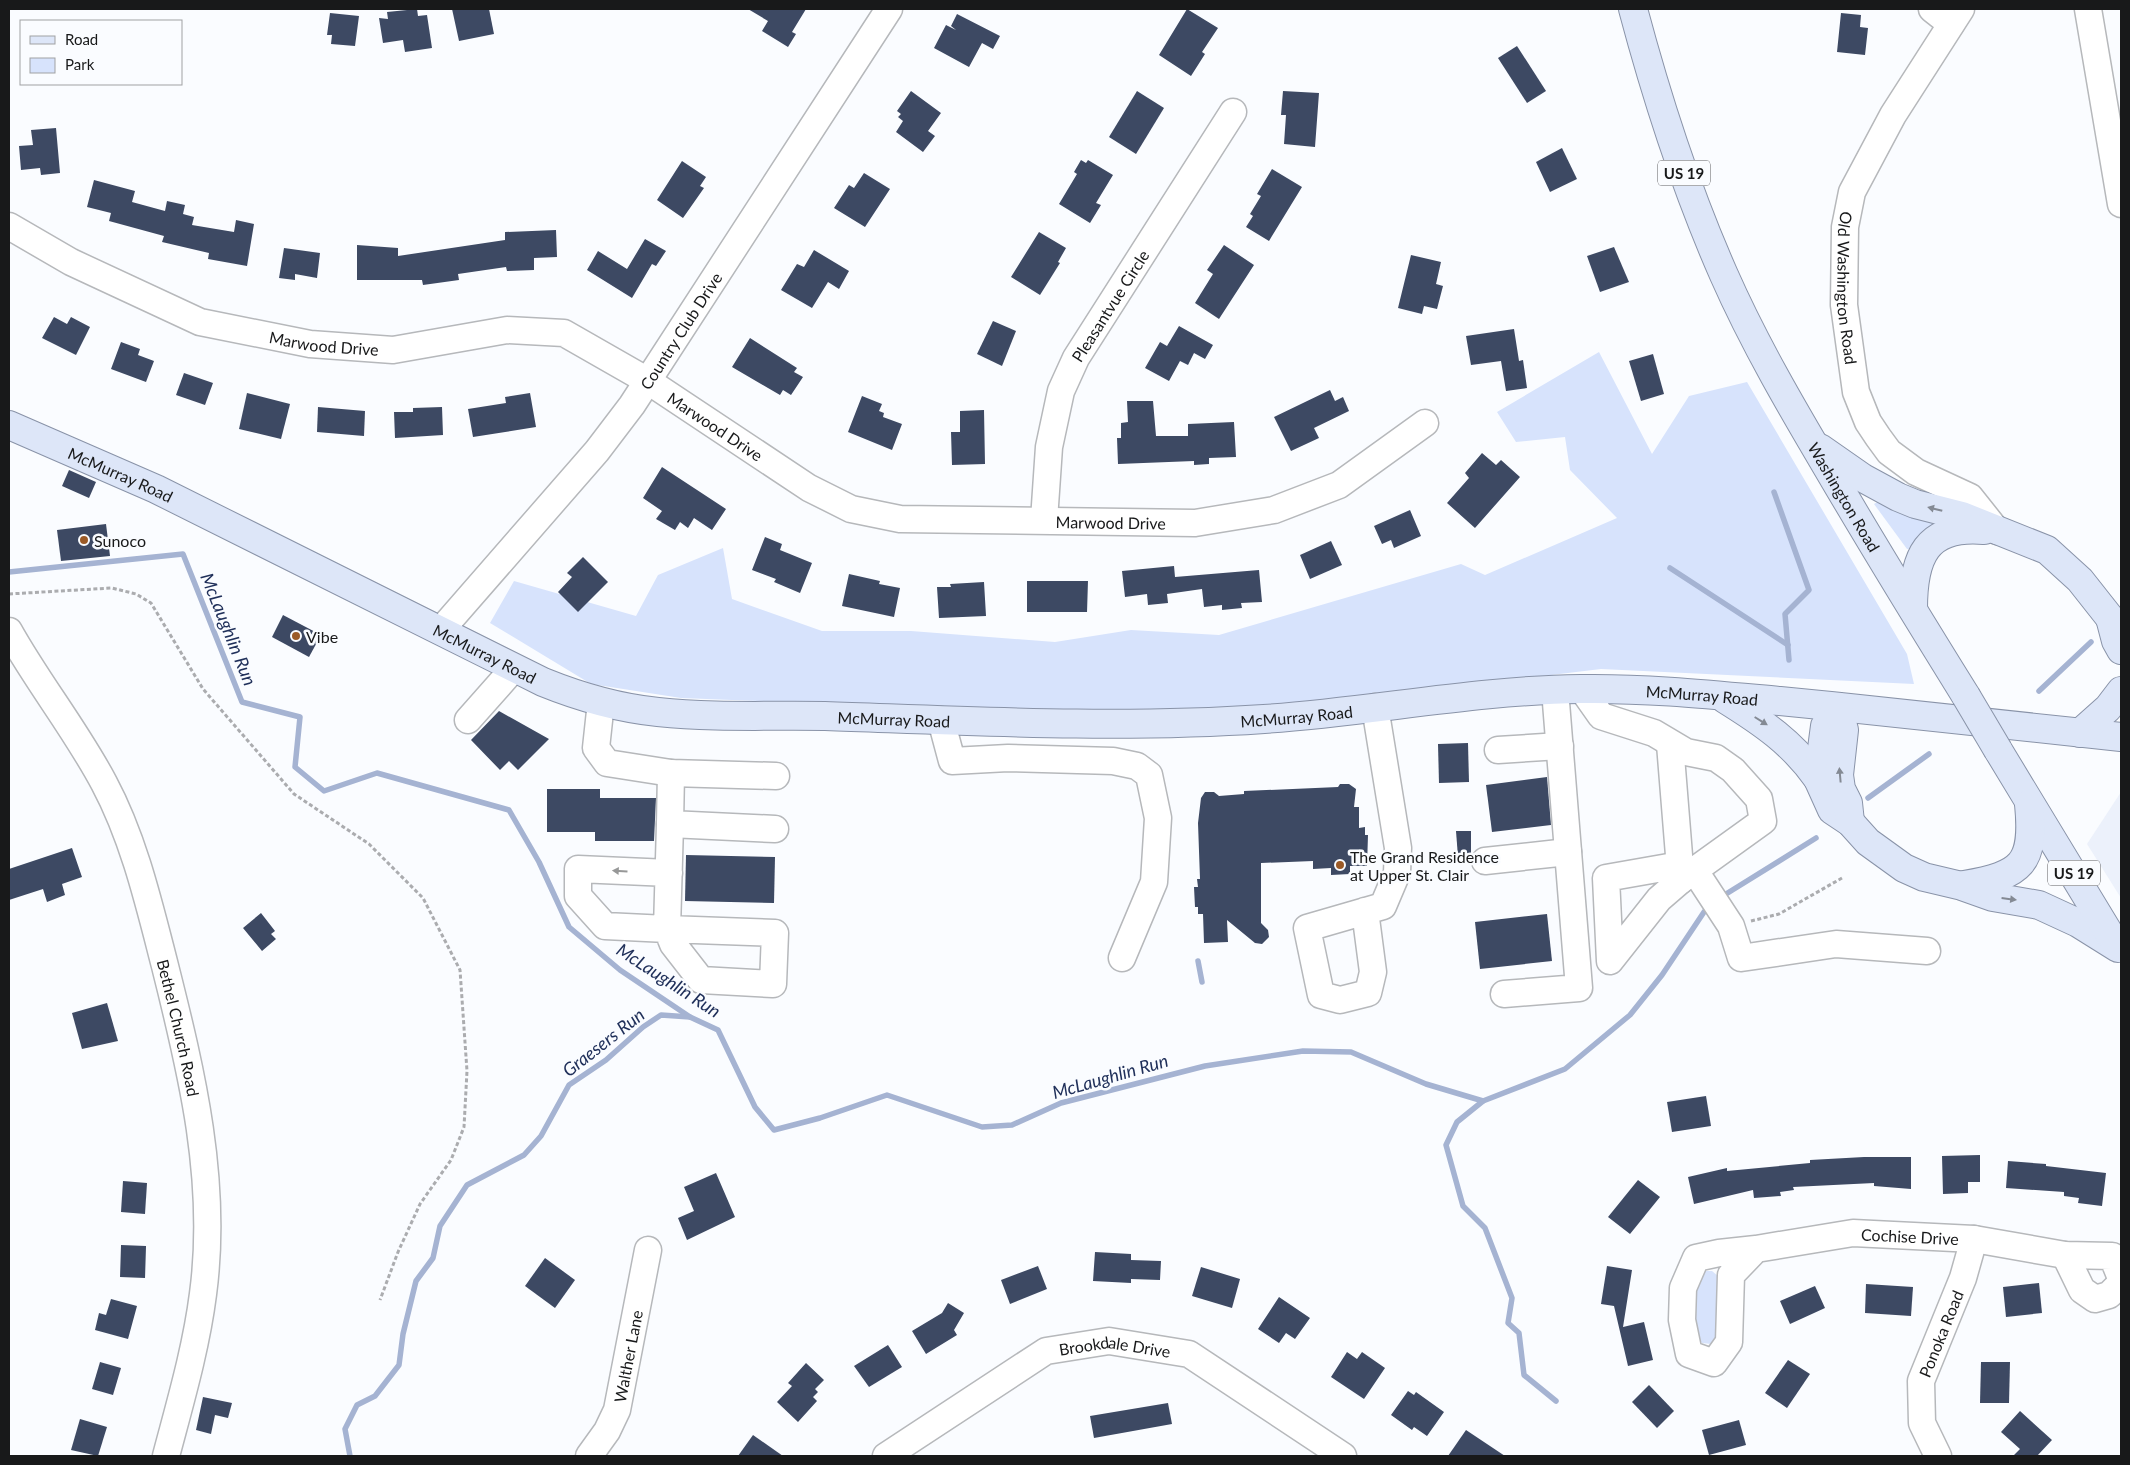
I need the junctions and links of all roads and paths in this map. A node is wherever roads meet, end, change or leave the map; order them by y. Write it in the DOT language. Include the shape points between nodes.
graph roads {
  1 [pos="887,9"];
  2 [pos="1633,9"];
  3 [pos="2088,9"];
  4 [pos="1948,14"];
  5 [pos="1233,112"];
  6 [pos="2121,204"];
  7 [pos="9,226"];
  8 [pos="648,381"];
  9 [pos="1425,422"];
  10 [pos="9,424"];
  11 [pos="1812,443"];
  12 [pos="1044,520"];
  13 [pos="1997,531"];
  14 [pos="9,594"];
  15 [pos="1913,609"];
  16 [pos="2116,623"];
  17 [pos="441,630"];
  18 [pos="9,631"];
  19 [pos="2121,650"];
  20 [pos="514,668"];
  21 [pos="1569,689"];
  22 [pos="2121,691"];
  23 [pos="1719,696"];
  24 [pos="600,702"];
  25 [pos="1375,707"];
  26 [pos="1838,707"];
  27 [pos="468,720"];
  28 [pos="941,720"];
  29 [pos="2080,733"];
  30 [pos="2121,738"];
  31 [pos="1670,744"];
  32 [pos="1560,746"];
  33 [pos="1498,750"];
  34 [pos="671,773"];
  35 [pos="776,776"];
  36 [pos="1818,779"];
  37 [pos="2028,800"];
  38 [pos="1850,822"];
  39 [pos="670,824"];
  40 [pos="775,829"];
  41 [pos="1568,852"];
  42 [pos="1485,861"];
  43 [pos="1685,872"];
  44 [pos="669,873"];
  45 [pos="1842,878"];
  46 [pos="1962,886"];
  47 [pos="1365,911"];
  48 [pos="1731,926"];
  49 [pos="2120,950"];
  50 [pos="1927,951"];
  51 [pos="1122,958"];
  52 [pos="1504,994"];
  53 [pos="1974,1239"];
  54 [pos="1756,1249"];
  55 [pos="648,1250"];
  56 [pos="2065,1255"];
  57 [pos="2121,1278"];
  58 [pos="2121,1283"];
  59 [pos="380,1300"];
  60 [pos="166,1456"];
  61 [pos="589,1456"];
  62 [pos="886,1456"];
  63 [pos="1343,1456"];
  64 [pos="1938,1456"];
  1 -- 8 [label="street, Country Club Drive"];
  2 -- 11 [label="main road, Washington Road / US 19" via="1660,105 1703,226 1751,331"];
  3 -- 6 [label="street"];
  4 -- 13 [label="street, Old Washington Road" via="1852,192 1845,227 1845,313 1856,392 1878,438 1889,452 1916,472 1970,497"];
  5 -- 12 [label="street, Pleasantvue Circle" via="1076,358 1061,391 1049,447"];
  7 -- 8 [label="street, Marwood Drive" via="71,262 200,322 310,344 393,350 507,330 564,333"];
  8 -- 12 [label="street, Marwood Drive" via="810,488 851,509 900,519"];
  8 -- 17 [label="street, Country Club Drive" via="598,451"];
  9 -- 12 [label="street, Marwood Drive" via="1340,484 1274,510 1195,523"];
  10 -- 17 [label="main road, McMurray Road" via="156,489"];
  13 -- 11 [label="main road, one-way" via="1890,493"];
  11 -- 15 [label="main road, Washington Road / US 19"];
  13 -- 15 [label="main road" via="1966,528 1934,540 1917,564"];
  13 -- 16 [label="main road" via="2047,550 2080,580"];
  14 -- 59 [label="path" via="112,588 136,594 151,604 204,689 294,794 369,844 423,898 460,970 467,1061 464,1127 451,1160 420,1204"];
  15 -- 37 [label="main road, Washington Road / US 19, bridge"];
  16 -- 19 [label="main road" via="2116,641"];
  17 -- 20 [label="main road, McMurray Road"];
  18 -- 60 [label="street, Bethel Church Road" via="105,784 132,849 156,930 197,1100 205,1159 208,1221 203,1294"];
  20 -- 24 [label="main road, McMurray Road"];
  20 -- 27 [label="street"];
  21 -- 23 [label="main road, McMurray Road"];
  21 -- 25 [label="main road, McMurray Road"];
  21 -- 31 [label="street" via="1601,716 1654,733"];
  21 -- 32 [label="street"];
  22 -- 29 [label="main road" via="2108,708"];
  23 -- 26 [label="main road, McMurray Road"];
  23 -- 36 [label="main road, one-way" via="1772,729 1797,752"];
  24 -- 28 [label="main road, McMurray Road" via="677,714"];
  24 -- 34 [label="street" via="596,748 607,763"];
  25 -- 28 [label="main road, McMurray Road" via="1267,719 1158,725"];
  25 -- 47 [label="street" via="1398,848 1397,873 1383,906"];
  26 -- 29 [label="main road, McMurray Road"];
  26 -- 36 [label="main road" via="1825,726"];
  38 -- 26 [label="main road, one-way" via="1839,774 1844,730"];
  28 -- 51 [label="street" via="952,761 1008,758 1113,760 1136,766 1149,776 1158,818 1154,882"];
  29 -- 30 [label="main road, McMurray Road"];
  31 -- 43 [label="street"];
  31 -- 43 [label="street" via="1686,752 1716,758 1733,770 1759,800 1763,821"];
  32 -- 33 [label="street"];
  32 -- 41 [label="street"];
  34 -- 35 [label="street"];
  34 -- 39 [label="street"];
  36 -- 38 [label="main road" via="1832,810"];
  37 -- 46 [label="main road" via="2030,840 2022,861 1997,880"];
  37 -- 49 [label="main road, Washington Road / US 19"];
  38 -- 46 [label="main road" via="1868,842 1904,868 1924,877"];
  39 -- 40 [label="street"];
  39 -- 44 [label="street"];
  41 -- 42 [label="street"];
  41 -- 52 [label="street" via="1578,988"];
  43 -- 48 [label="street"];
  44 -- 44 [label="street, one-way" via="578,869 578,896 605,926 667,929"];
  45 -- 48 [label="path" via="1780,914"];
  46 -- 49 [label="main road, one-way" via="1993,897 2039,904"];
  48 -- 50 [label="street" via="1741,958 1836,944"];
  53 -- 54 [label="street, Cochise Drive" via="1853,1233"];
  53 -- 56 [label="street, Cochise Drive"];
  53 -- 64 [label="street, Ponoka Road" via="1963,1278 1921,1381 1922,1423"];
  55 -- 61 [label="street, Walther Lane" via="617,1410"];
  56 -- 57 [label="street, Cochise Drive" via="2112,1256"];
  56 -- 58 [label="street" via="2082,1290 2095,1299 2109,1295"];
  62 -- 63 [label="street, Brookdale Drive" via="1046,1352 1109,1341 1189,1354"];
}
